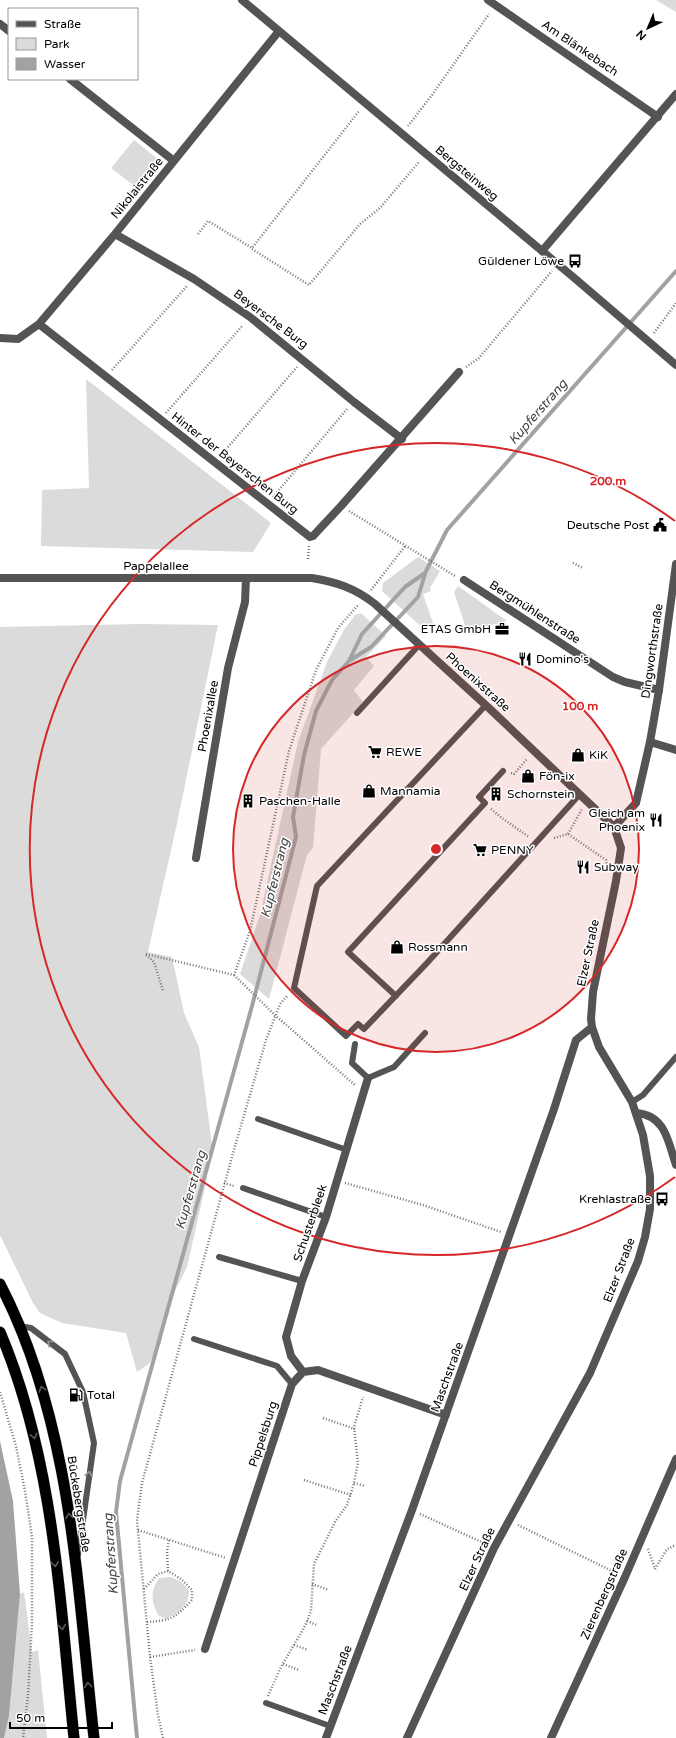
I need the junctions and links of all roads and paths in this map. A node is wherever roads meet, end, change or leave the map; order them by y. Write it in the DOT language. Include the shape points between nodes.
graph roads {
  1 [pos="242,0"];
  2 [pos="488,0"];
  3 [pos="495,5"];
  4 [pos="0,24"];
  5 [pos="8,30"];
  6 [pos="279,31"];
  7 [pos="71,80"];
  8 [pos="676,94"];
  9 [pos="365,103"];
  10 [pos="658,117"];
  11 [pos="402,134"];
  12 [pos="426,154"];
  13 [pos="174,161"];
  14 [pos="115,234"];
  15 [pos="198,234"];
  16 [pos="252,248"];
  17 [pos="542,251"];
  18 [pos="558,264"];
  19 [pos="194,279"];
  20 [pos="676,303"];
  21 [pos="250,317"];
  22 [pos="39,324"];
  23 [pos="0,338"];
  24 [pos="648,341"];
  25 [pos="304,359"];
  26 [pos="676,365"];
  27 [pos="459,372"];
  28 [pos="106,377"];
  29 [pos="354,402"];
  30 [pos="160,419"];
  31 [pos="402,439"];
  32 [pos="215,462"];
  33 [pos="267,503"];
  34 [pos="342,506"];
  35 [pos="406,545"];
  36 [pos="573,563"];
  37 [pos="676,564"];
  38 [pos="583,568"];
  39 [pos="455,576"];
  40 [pos="0,578"];
  41 [pos="246,578"];
  42 [pos="312,578"];
  43 [pos="464,580"];
  44 [pos="372,588"];
  45 [pos="358,604"];
  46 [pos="419,645"];
  47 [pos="659,690"];
  48 [pos="486,705"];
  49 [pos="357,713"];
  50 [pos="650,742"];
  51 [pos="676,750"];
  52 [pos="527,759"];
  53 [pos="520,767"];
  54 [pos="503,771"];
  55 [pos="580,794"];
  56 [pos="485,803"];
  57 [pos="582,809"];
  58 [pos="614,826"];
  59 [pos="568,834"];
  60 [pos="536,842"];
  61 [pos="196,858"];
  62 [pos="606,860"];
  63 [pos="234,975"];
  64 [pos="294,988"];
  65 [pos="163,991"];
  66 [pos="396,996"];
  67 [pos="276,1016"];
  68 [pos="592,1027"];
  69 [pos="425,1033"];
  70 [pos="355,1044"];
  71 [pos="676,1057"];
  72 [pos="368,1078"];
  73 [pos="364,1093"];
  74 [pos="632,1102"];
  75 [pos="637,1113"];
  76 [pos="258,1119"];
  77 [pos="347,1150"];
  78 [pos="676,1165"];
  79 [pos="337,1181"];
  80 [pos="243,1188"];
  81 [pos="326,1216"];
  82 [pos="510,1235"];
  83 [pos="219,1257"];
  84 [pos="302,1281"];
  85 [pos="0,1284"];
  86 [pos="19,1326"];
  87 [pos="0,1332"];
  88 [pos="194,1339"];
  89 [pos="303,1372"];
  90 [pos="292,1384"];
  91 [pos="366,1387"];
  92 [pos="0,1392"];
  93 [pos="446,1414"];
  94 [pos="323,1418"];
  95 [pos="354,1429"];
  96 [pos="676,1459"];
  97 [pos="304,1480"];
  98 [pos="354,1483"];
  99 [pos="365,1486"];
  100 [pos="350,1495"];
  101 [pos="412,1510"];
  102 [pos="509,1521"];
  103 [pos="138,1530"];
  104 [pos="169,1540"];
  105 [pos="676,1544"];
  106 [pos="494,1548"];
  107 [pos="234,1560"];
  108 [pos="77,1568"];
  109 [pos="654,1569"];
  110 [pos="168,1571"];
  111 [pos="625,1577"];
  112 [pos="312,1584"];
  113 [pos="144,1590"];
  114 [pos="329,1590"];
  115 [pos="307,1621"];
  116 [pos="147,1622"];
  117 [pos="317,1625"];
  118 [pos="294,1645"];
  119 [pos="205,1649"];
  120 [pos="308,1650"];
  121 [pos="150,1657"];
  122 [pos="283,1664"];
  123 [pos="299,1670"];
  124 [pos="266,1703"];
  125 [pos="330,1726"];
  126 [pos="23,1738"];
  127 [pos="74,1738"];
  128 [pos="94,1738"];
  129 [pos="163,1738"];
  130 [pos="326,1738"];
  131 [pos="406,1738"];
  132 [pos="551,1738"];
  1 -- 6 [label="street, Bergsteinweg"];
  2 -- 3 [label="street, Am Blänkebach"];
  3 -- 10 [label="street, Am Blänkebach"];
  3 -- 11 [label="path"];
  4 -- 5 [label="street"];
  6 -- 9 [label="street, Bergsteinweg"];
  6 -- 13 [label="street, Nikolaistraße"];
  7 -- 13 [label="street"];
  8 -- 10 [label="street"];
  9 -- 11 [label="street, Bergsteinweg"];
  9 -- 16 [label="path"];
  10 -- 17 [label="street"];
  11 -- 12 [label="street, Bergsteinweg"];
  12 -- 16 [label="path" via="380,208 360,224 309,285"];
  12 -- 17 [label="street, Bergsteinweg"];
  13 -- 14 [label="street, Nikolaistraße"];
  14 -- 19 [label="street, Beyersche Burg"];
  14 -- 22 [label="street, Nikolaistraße"];
  15 -- 16 [label="path" via="208,220"];
  17 -- 18 [label="street, Bergsteinweg"];
  18 -- 24 [label="street, Bergsteinweg"];
  18 -- 27 [label="path" via="478,358"];
  19 -- 21 [label="street, Beyersche Burg"];
  19 -- 28 [label="path"];
  20 -- 24 [label="path"];
  21 -- 25 [label="street, Beyersche Burg"];
  21 -- 30 [label="path"];
  22 -- 23 [label="street, Nikolaistraße" via="18,339"];
  22 -- 28 [label="street, Hinter der Beyerschen Burg"];
  24 -- 26 [label="street, Bergsteinweg"];
  25 -- 29 [label="street, Beyersche Burg"];
  25 -- 32 [label="path"];
  27 -- 31 [label="street"];
  28 -- 30 [label="street, Hinter der Beyerschen Burg"];
  29 -- 31 [label="street, Beyersche Burg"];
  29 -- 33 [label="path"];
  30 -- 32 [label="street, Hinter der Beyerschen Burg"];
  31 -- 34 [label="street"];
  32 -- 33 [label="street, Hinter der Beyerschen Burg"];
  33 -- 34 [label="street, Hinter der Beyerschen Burg" via="310,537 314,536"];
  34 -- 35 [label="path"];
  35 -- 39 [label="path"];
  35 -- 44 [label="path"];
  36 -- 38 [label="path"];
  37 -- 47 [label="street, Dingworthstraße"];
  40 -- 41 [label="street, Pappelallee"];
  41 -- 42 [label="street, Pappelallee"];
  41 -- 61 [label="street, Phoenixallee" via="245,602 228,668"];
  42 -- 46 [label="street, Phoenixstraße" via="332,581 354,589 375,604"];
  43 -- 47 [label="street, Bergmühlenstraße" via="613,677"];
  45 -- 63 [label="path" via="338,628 326,649 312,685 290,751 250,931"];
  46 -- 48 [label="street, Phoenixstraße"];
  46 -- 49 [label="lane"];
  47 -- 50 [label="street, Dingworthstraße"];
  48 -- 55 [label="street, Phoenixstraße"];
  48 -- 64 [label="lane" via="317,886"];
  50 -- 51 [label="street"];
  50 -- 58 [label="street" via="636,803"];
  52 -- 53 [label="path"];
  54 -- 56 [label="lane" via="479,797"];
  55 -- 58 [label="street, Phoenixstraße"];
  55 -- 60 [label="lane"];
  56 -- 60 [label="path"];
  56 -- 66 [label="lane" via="348,952"];
  57 -- 59 [label="path"];
  58 -- 68 [label="street, Elzer Straße" via="621,848 593,992"];
  59 -- 60 [label="path"];
  59 -- 62 [label="path"];
  60 -- 66 [label="lane"];
  63 -- 65 [label="path" via="146,954 154,962"];
  63 -- 67 [label="path"];
  64 -- 66 [label="lane" via="346,1036 358,1024 364,1029"];
  64 -- 67 [label="path" via="280,1004"];
  67 -- 73 [label="path"];
  67 -- 103 [label="path" via="266,1040 235,1146 144,1476 137,1520"];
  68 -- 74 [label="street, Elzer Straße" via="599,1047"];
  68 -- 82 [label="street, Maschstraße" via="579,1036 573,1048"];
  69 -- 72 [label="lane" via="394,1067"];
  70 -- 72 [label="lane" via="352,1063"];
  71 -- 74 [label="lane" via="643,1095"];
  72 -- 73 [label="street, Schusterbleek"];
  73 -- 77 [label="street, Schusterbleek"];
  74 -- 75 [label="street, Elzer Straße"];
  75 -- 78 [label="street" via="655,1118 662,1128"];
  75 -- 102 [label="street, Elzer Straße" via="650,1176 648,1223 641,1252 590,1373"];
  76 -- 77 [label="lane"];
  77 -- 79 [label="street, Schusterbleek"];
  79 -- 81 [label="street, Schusterbleek"];
  79 -- 82 [label="path" via="423,1205"];
  80 -- 81 [label="lane"];
  81 -- 84 [label="street, Schusterbleek"];
  82 -- 93 [label="street, Maschstraße"];
  83 -- 84 [label="lane"];
  84 -- 89 [label="street, Schusterbleek" via="286,1337 291,1356"];
  85 -- 86 [label="highway, Bückebergstraße"];
  108 -- 86 [label="highway, Bückebergstraße, one-way" via="52,1426"];
  108 -- 86 [label="lane, one-way" via="94,1443 83,1392 65,1354 31,1328"];
  87 -- 127 [label="highway, one-way" via="18,1380 41,1470 53,1544"];
  88 -- 90 [label="lane" via="277,1366"];
  89 -- 90 [label="street, Pippelsburg"];
  89 -- 91 [label="street" via="318,1370"];
  90 -- 107 [label="street, Pippelsburg"];
  91 -- 93 [label="street"];
  91 -- 95 [label="path"];
  92 -- 126 [label="path" via="16,1446 32,1537 32,1622"];
  93 -- 101 [label="street, Maschstraße"];
  94 -- 95 [label="path"];
  95 -- 98 [label="path" via="358,1463"];
  96 -- 111 [label="street, Zierenbergstraße"];
  97 -- 100 [label="path"];
  98 -- 99 [label="path"];
  98 -- 100 [label="path"];
  100 -- 112 [label="path" via="314,1564"];
  101 -- 106 [label="path"];
  101 -- 125 [label="street, Maschstraße"];
  102 -- 106 [label="street, Elzer Straße"];
  102 -- 111 [label="path"];
  103 -- 104 [label="path"];
  103 -- 113 [label="path"];
  104 -- 107 [label="path"];
  104 -- 110 [label="path"];
  105 -- 109 [label="path" via="667,1549"];
  106 -- 131 [label="street, Elzer Straße"];
  107 -- 119 [label="street, Pippelsburg"];
  128 -- 108 [label="highway, Bückebergstraße, one-way"];
  110 -- 113 [label="path" via="158,1574"];
  110 -- 116 [label="path" via="192,1590 192,1600 180,1613 164,1622"];
  111 -- 132 [label="street, Zierenbergstraße"];
  112 -- 114 [label="path"];
  112 -- 115 [label="path" via="311,1611"];
  113 -- 116 [label="path"];
  115 -- 117 [label="path"];
  115 -- 118 [label="path"];
  116 -- 121 [label="path"];
  118 -- 120 [label="path"];
  118 -- 122 [label="path"];
  119 -- 121 [label="path"];
  121 -- 129 [label="path"];
  122 -- 123 [label="path"];
  122 -- 124 [label="path"];
  124 -- 125 [label="lane"];
  125 -- 130 [label="street, Maschstraße"];
}
